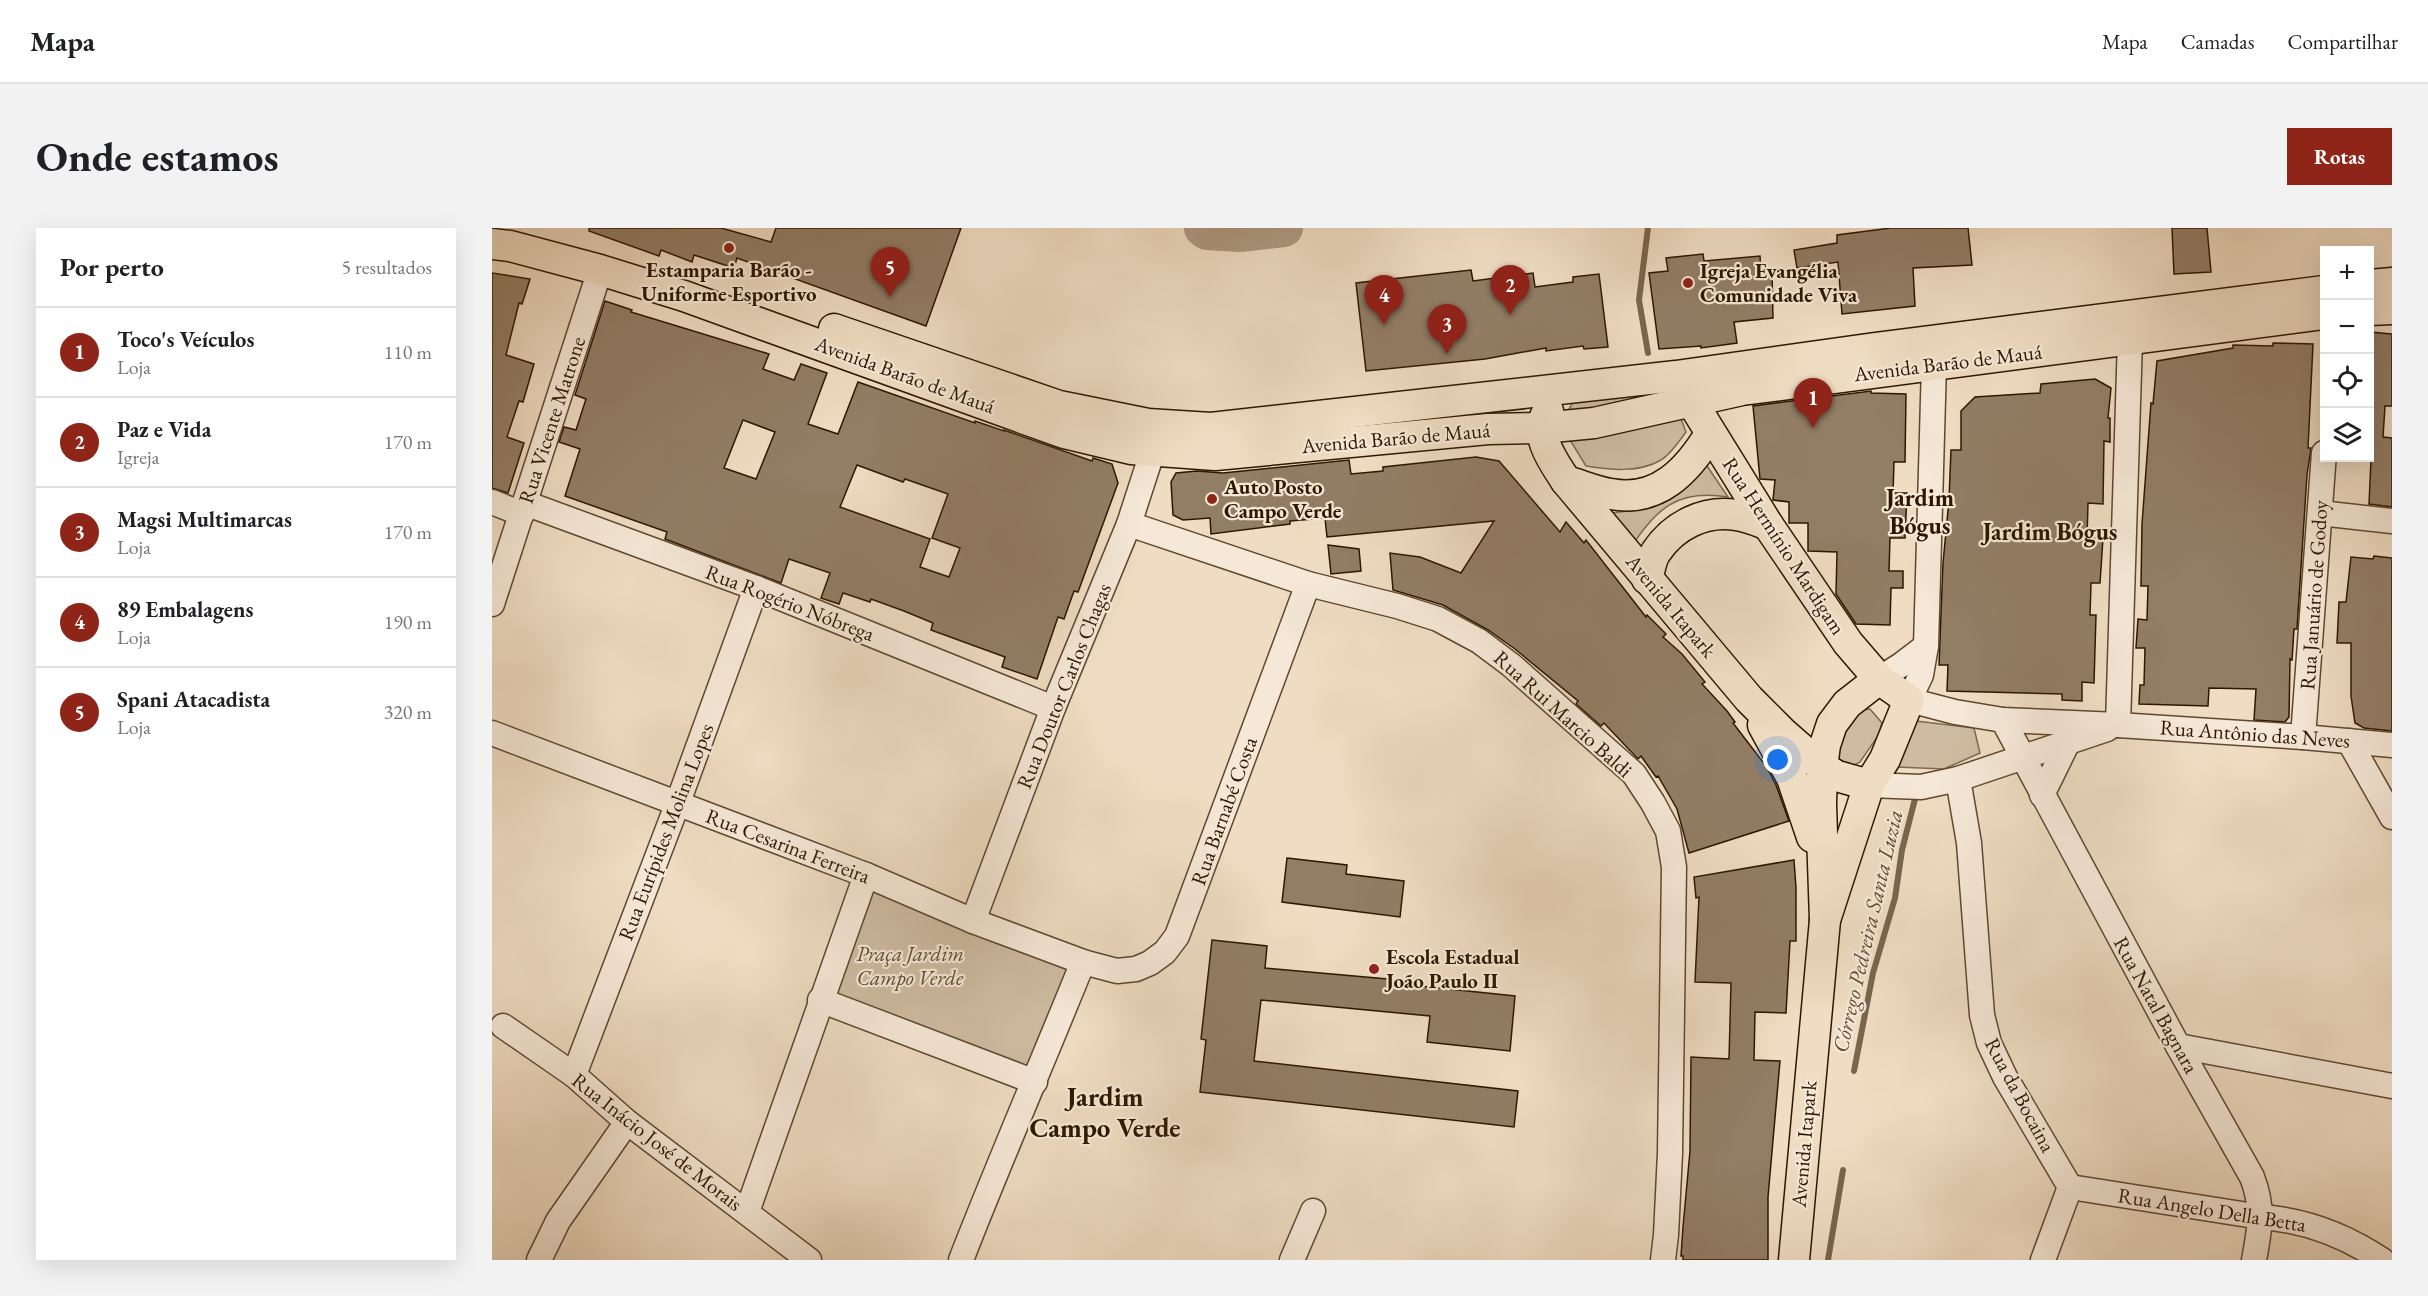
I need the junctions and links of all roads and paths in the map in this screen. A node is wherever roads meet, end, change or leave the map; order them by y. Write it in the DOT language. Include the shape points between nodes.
graph roads {
  1 [pos="492,229"];
  2 [pos="492,244"];
  3 [pos="600,270"];
  4 [pos="2392,283"];
  5 [pos="2374,285"];
  6 [pos="2320,292"];
  7 [pos="2392,309"];
  8 [pos="2374,310"];
  9 [pos="2320,315"];
  10 [pos="2130,339"];
  11 [pos="1934,364"];
  12 [pos="1617,382"];
  13 [pos="1683,389"];
  14 [pos="1542,429"];
  15 [pos="1710,434"];
  16 [pos="1153,450"];
  17 [pos="2324,462"];
  18 [pos="1566,481"];
  19 [pos="492,502"];
  20 [pos="524,509"];
  21 [pos="2320,513"];
  22 [pos="2392,521"];
  23 [pos="1129,524"];
  24 [pos="1768,525"];
  25 [pos="1647,579"];
  26 [pos="1308,584"];
  27 [pos="756,588"];
  28 [pos="492,604"];
  29 [pos="1926,646"];
  30 [pos="1879,679"];
  31 [pos="1749,699"];
  32 [pos="1909,700"];
  33 [pos="1053,708"];
  34 [pos="2003,720"];
  35 [pos="2118,725"];
  36 [pos="492,733"];
  37 [pos="2303,737"];
  38 [pos="2349,741"];
  39 [pos="2067,744"];
  40 [pos="2392,745"];
  41 [pos="2025,758"];
  42 [pos="1822,767"];
  43 [pos="1958,779"];
  44 [pos="1869,785"];
  45 [pos="2042,795"];
  46 [pos="677,805"];
  47 [pos="2392,817"];
  48 [pos="866,875"];
  49 [pos="1823,877"];
  50 [pos="1825,920"];
  51 [pos="973,921"];
  52 [pos="1083,962"];
  53 [pos="820,1000"];
  54 [pos="503,1026"];
  55 [pos="2178,1046"];
  56 [pos="574,1075"];
  57 [pos="1035,1082"];
  58 [pos="2392,1086"];
  59 [pos="627,1122"];
  60 [pos="2070,1187"];
  61 [pos="1313,1211"];
  62 [pos="747,1212"];
  63 [pos="2262,1217"];
  64 [pos="2384,1254"];
  65 [pos="539,1260"];
  66 [pos="809,1260"];
  67 [pos="961,1260"];
  68 [pos="1292,1260"];
  69 [pos="1663,1260"];
  70 [pos="1794,1260"];
  71 [pos="2043,1260"];
  72 [pos="2254,1260"];
  1 -- 12 [label="main road, Avenida Barão de Mauá" via="614,255 1059,405 1148,424 1211,428 1273,423"];
  2 -- 3 [label="main road, Avenida Barão de Mauá"];
  3 -- 16 [label="main road, Avenida Barão de Mauá" via="695,300 1064,433 1131,449"];
  3 -- 20 [label="street, Rua Vicente Matrone"];
  4 -- 5 [label="main road"];
  6 -- 13 [label="main road, Avenida Barão de Mauá" via="1898,345"];
  7 -- 8 [label="main road"];
  9 -- 10 [label="main road, Avenida Barão de Mauá"];
  10 -- 11 [label="main road, Avenida Barão de Mauá"];
  10 -- 35 [label="street"];
  11 -- 13 [label="main road, Avenida Barão de Mauá" via="1742,390"];
  11 -- 29 [label="street"];
  12 -- 13 [label="main road, Avenida Barão de Mauá"];
  12 -- 14 [label="main road" via="1558,400 1545,416"];
  13 -- 14 [label="main road, Avenida Barão de Mauá" via="1594,423"];
  13 -- 15 [label="main road, Rua Hermínio Mardigam"];
  14 -- 16 [label="main road, Avenida Barão de Mauá" via="1488,429 1215,455"];
  14 -- 18 [label="main road, Avenida Itapark" via="1549,453"];
  15 -- 18 [label="main road" via="1682,473 1662,487 1637,496 1611,494"];
  15 -- 24 [label="main road, Rua Hermínio Mardigam"];
  16 -- 23 [label="street, Rua Doutor Carlos Chagas"];
  17 -- 21 [label="street, Rua Januário de Godoy"];
  18 -- 25 [label="main road, Avenida Itapark"];
  19 -- 20 [label="street, Rua Rogério Nóbrega"];
  20 -- 27 [label="street, Rua Rogério Nóbrega"];
  20 -- 28 [label="street, Rua Vicente Matrone"];
  21 -- 22 [label="street"];
  21 -- 37 [label="street, Rua Januário de Godoy"];
  23 -- 26 [label="street, Rua Rui Marcio Baldi"];
  23 -- 33 [label="street, Rua Doutor Carlos Chagas"];
  24 -- 25 [label="main road" via="1738,515 1711,513 1687,523 1655,553"];
  24 -- 30 [label="main road, Rua Hermínio Mardigam" via="1848,643"];
  25 -- 31 [label="main road, Avenida Itapark"];
  26 -- 52 [label="street, Rua Barnabé Costa" via="1177,936 1165,952 1136,969 1117,971"];
  26 -- 69 [label="street, Rua Rui Marcio Baldi" via="1438,619 1479,641 1634,774 1668,831 1674,867 1670,1154"];
  27 -- 33 [label="street, Rua Rogério Nóbrega"];
  27 -- 46 [label="street, Rua Eurípides Molina Lopes"];
  29 -- 30 [label="street"];
  29 -- 32 [label="street" via="1922,675"];
  30 -- 32 [label="main road, Rua Hermínio Mardigam"];
  30 -- 42 [label="main road, Avenida Itapark" via="1847,704 1832,724"];
  31 -- 42 [label="main road, Avenida Itapark"];
  31 -- 49 [label="main road" via="1792,778"];
  32 -- 34 [label="street, Rua Antônio das Neves"];
  32 -- 44 [label="main road, Avenida Itapark" via="1885,759"];
  33 -- 51 [label="street, Rua Doutor Carlos Chagas"];
  34 -- 35 [label="street, Rua Antônio das Neves"];
  34 -- 41 [label="street, Rua Natal Bagnara"];
  35 -- 37 [label="street, Rua Antônio das Neves"];
  35 -- 39 [label="street, Rua Antônio das Neves"];
  36 -- 46 [label="street, Rua Cesarina Ferreira"];
  37 -- 38 [label="street, Rua Antônio das Neves"];
  38 -- 40 [label="street, Rua Antônio das Neves"];
  38 -- 47 [label="street"];
  39 -- 41 [label="street, Rua Antônio das Neves"];
  39 -- 45 [label="street"];
  41 -- 43 [label="street, Rua Antônio das Neves"];
  41 -- 45 [label="street, Rua Natal Bagnara"];
  42 -- 44 [label="main road, Avenida Itapark" via="1837,776"];
  42 -- 49 [label="main road, Avenida Itapark"];
  43 -- 44 [label="street, Rua Antônio das Neves" via="1921,787"];
  43 -- 60 [label="street, Rua da Bocaina" via="1969,843 1982,1015 1989,1043"];
  44 -- 50 [label="main road, Avenida Itapark"];
  45 -- 55 [label="street, Rua Natal Bagnara"];
  46 -- 48 [label="street, Rua Cesarina Ferreira"];
  46 -- 56 [label="street, Rua Eurípides Molina Lopes"];
  48 -- 51 [label="street, Rua Cesarina Ferreira"];
  48 -- 53 [label="street"];
  49 -- 50 [label="main road, Avenida Itapark"];
  50 -- 70 [label="main road, Avenida Itapark"];
  51 -- 52 [label="street, Rua Cesarina Ferreira"];
  52 -- 57 [label="street"];
  53 -- 57 [label="street"];
  53 -- 62 [label="street"];
  54 -- 56 [label="street, Rua Inácio José de Morais"];
  55 -- 58 [label="street"];
  55 -- 63 [label="street, Rua Natal Bagnara" via="2252,1177"];
  56 -- 59 [label="street, Rua Inácio José de Morais"];
  57 -- 67 [label="street"];
  59 -- 62 [label="street, Rua Inácio José de Morais"];
  59 -- 65 [label="street" via="558,1221"];
  60 -- 63 [label="street, Rua Angelo Della Betta"];
  60 -- 71 [label="street"];
  61 -- 68 [label="street"];
  62 -- 66 [label="street, Rua Inácio José de Morais"];
  63 -- 64 [label="street, Rua Angelo Della Betta" via="2312,1225"];
  63 -- 72 [label="street"];
}
